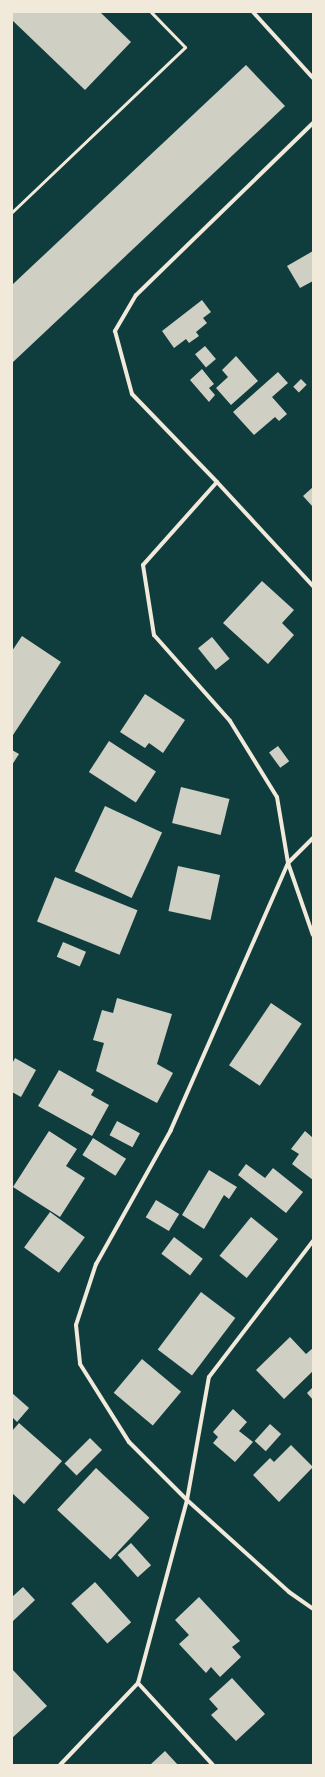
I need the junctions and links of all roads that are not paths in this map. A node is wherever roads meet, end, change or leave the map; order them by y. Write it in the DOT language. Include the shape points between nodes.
graph roads {
  1 [pos="151,12"];
  2 [pos="253,12"];
  3 [pos="313,78"];
  4 [pos="313,123"];
  5 [pos="12,212"];
  6 [pos="217,482"];
  7 [pos="313,586"];
  8 [pos="313,838"];
  9 [pos="288,863"];
  10 [pos="313,935"];
  11 [pos="313,1241"];
  12 [pos="187,1500"];
  13 [pos="313,1609"];
  14 [pos="138,1683"];
  15 [pos="60,1765"];
  16 [pos="213,1765"];
  1 -- 5 [label="lane" via="185,47"];
  2 -- 3 [label="street"];
  4 -- 6 [label="street" via="136,295 115,331 132,394"];
  6 -- 7 [label="street"];
  6 -- 9 [label="street" via="143,564 154,636 230,721 277,797"];
  8 -- 9 [label="street"];
  9 -- 10 [label="street"];
  9 -- 12 [label="street" via="172,1130 96,1264 76,1325 80,1364 129,1442"];
  11 -- 12 [label="street" via="209,1377"];
  12 -- 13 [label="street" via="289,1592"];
  12 -- 14 [label="street"];
  14 -- 15 [label="street"];
  14 -- 16 [label="street"];
}
